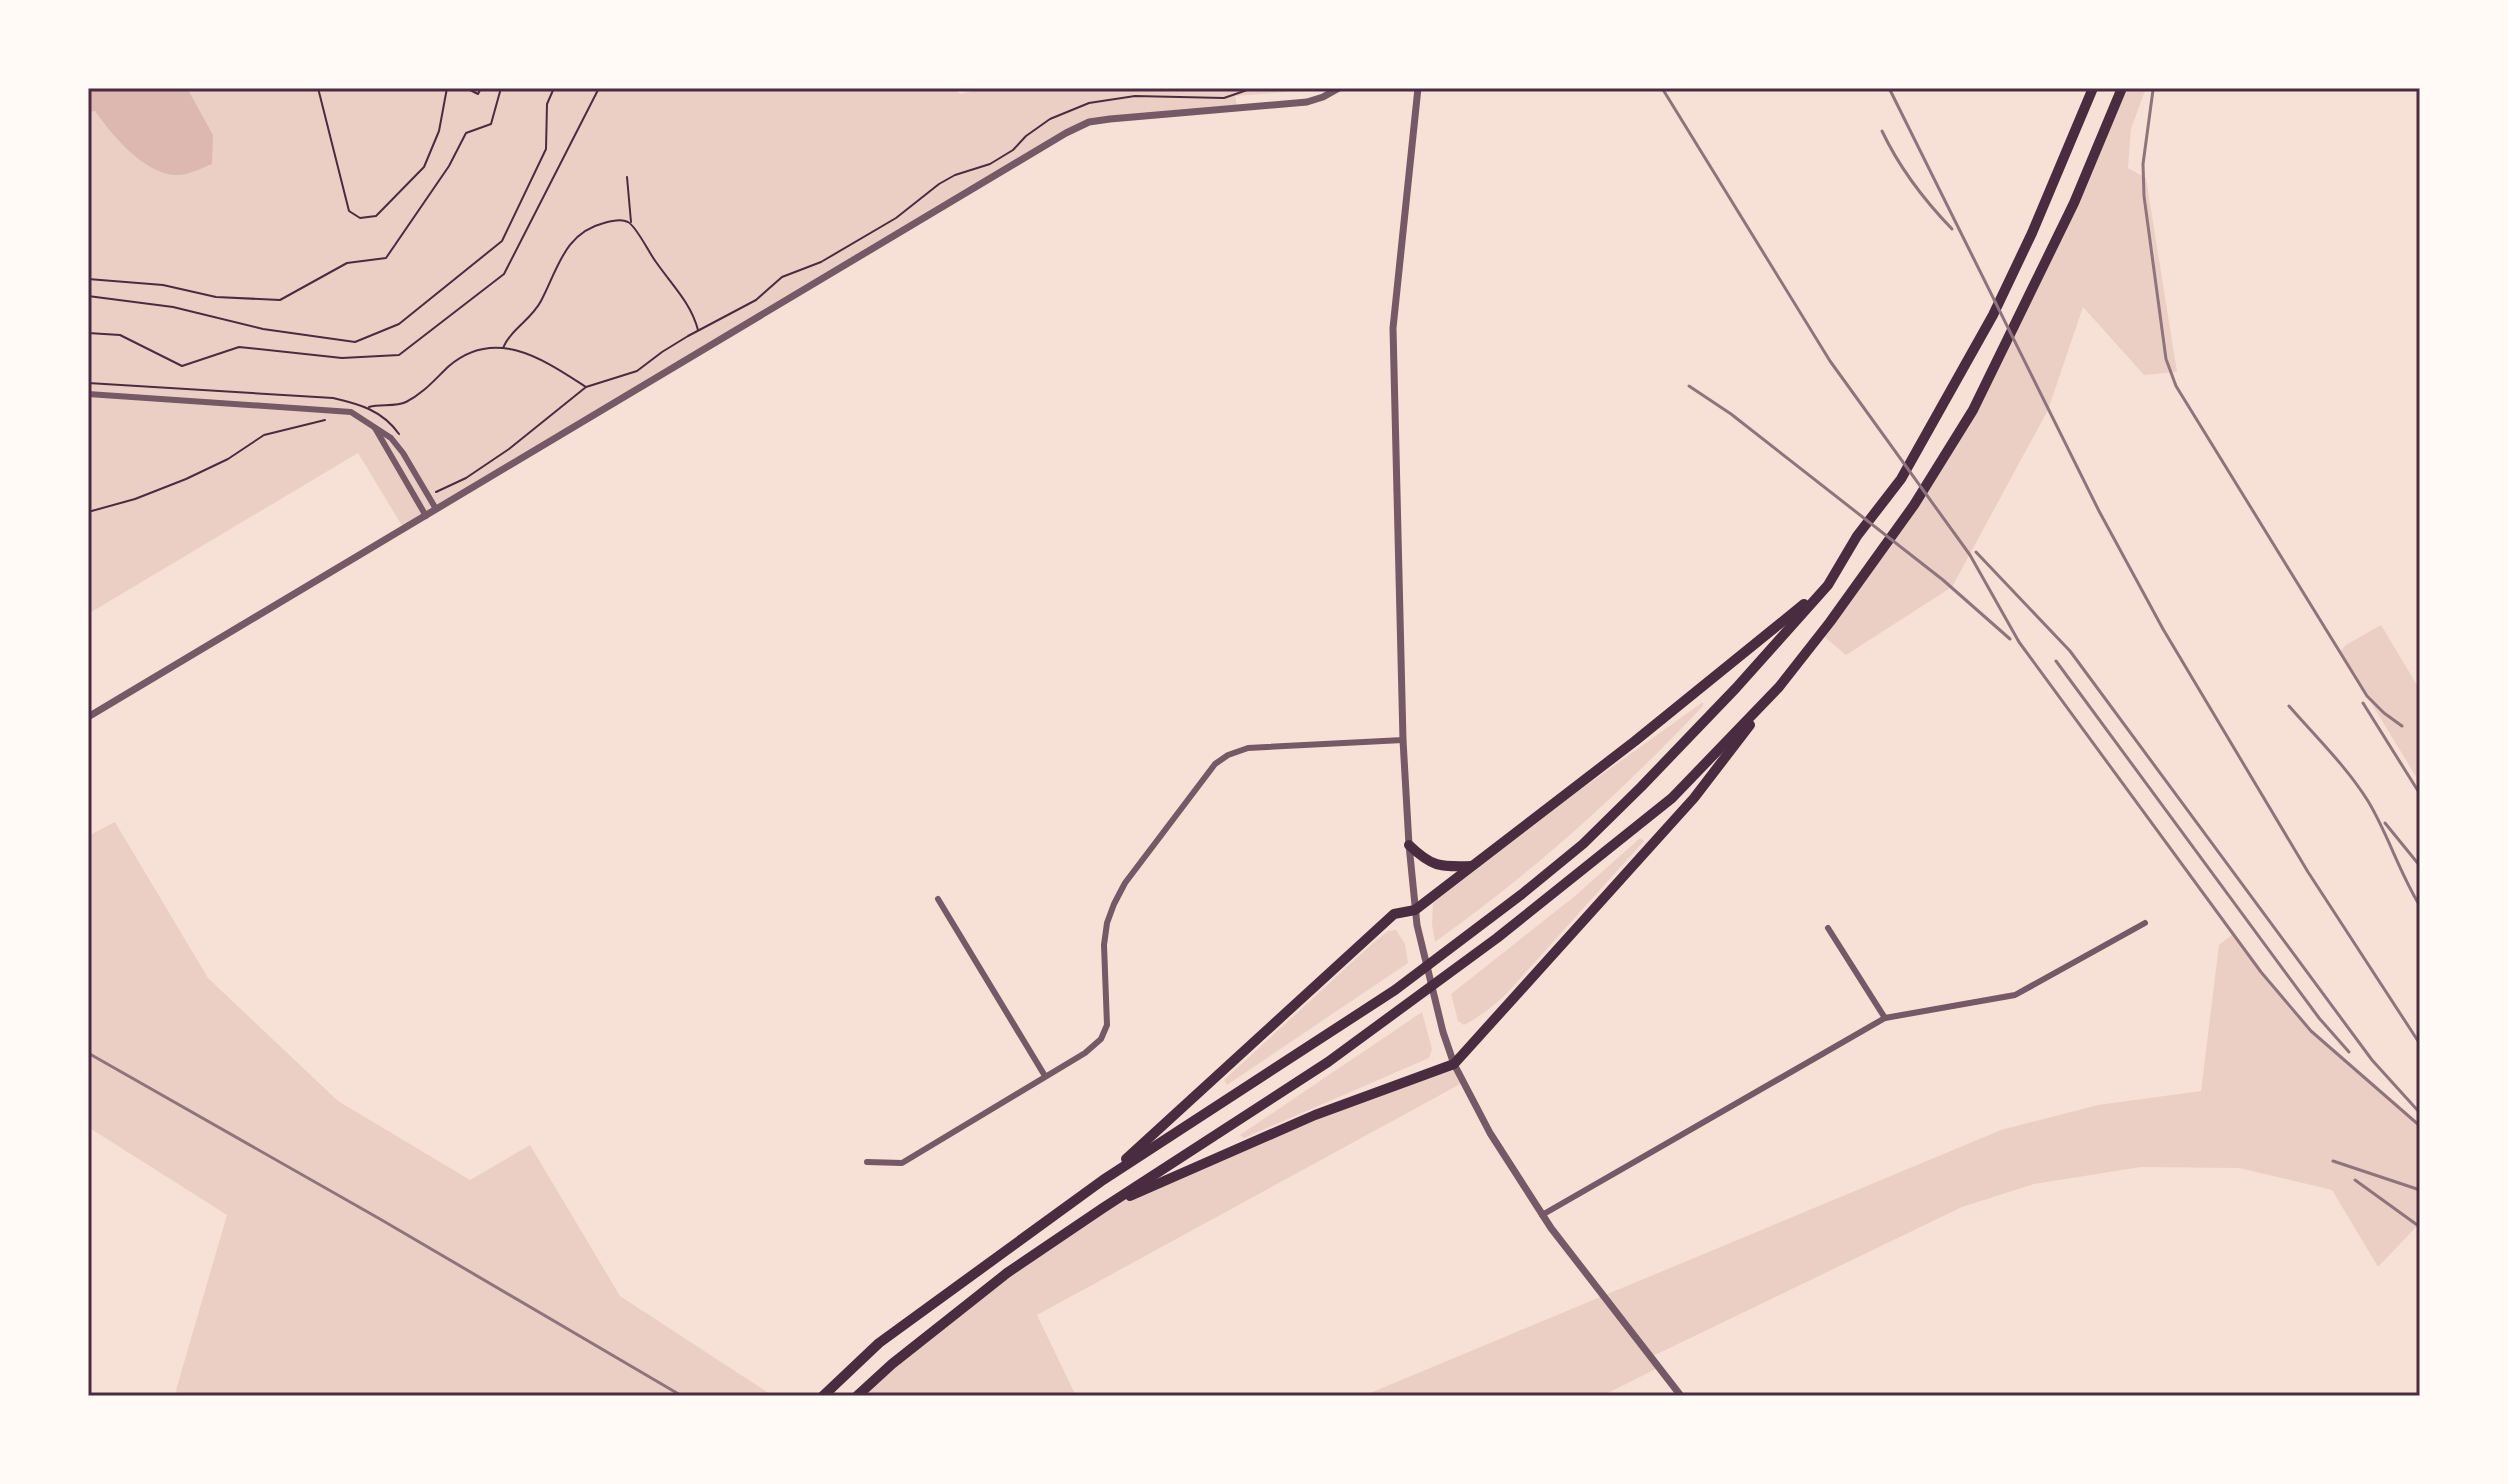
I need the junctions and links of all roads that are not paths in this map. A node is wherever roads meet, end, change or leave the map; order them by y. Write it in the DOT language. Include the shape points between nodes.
graph roads {
  1 [pos="1339,88"];
  2 [pos="1418,88"];
  3 [pos="2093,88"];
  4 [pos="2122,88"];
  5 [pos="88,394"];
  6 [pos="373,425"];
  7 [pos="436,509"];
  8 [pos="426,516"];
  9 [pos="1828,585"];
  10 [pos="1779,687"];
  11 [pos="88,717"];
  12 [pos="1403,740"];
  13 [pos="1409,845"];
  14 [pos="1471,866"];
  15 [pos="938,899"];
  16 [pos="1415,910"];
  17 [pos="2145,923"];
  18 [pos="1828,928"];
  19 [pos="1885,1018"];
  20 [pos="1454,1064"];
  21 [pos="1045,1076"];
  22 [pos="867,1162"];
  23 [pos="1103,1180"];
  24 [pos="1103,1208"];
  25 [pos="1542,1215"];
  26 [pos="823,1396"];
  27 [pos="857,1396"];
  28 [pos="1681,1396"];
  1 -- 7 [label="street" via="1307,102 1089,122"];
  2 -- 12 [label="street" via="1393,328"];
  3 -- 9 [label="highway" via="1993,315 1901,479"];
  4 -- 10 [label="highway" via="2074,203 1973,410 1914,505"];
  5 -- 6 [label="street" via="351,412"];
  6 -- 7 [label="street" via="403,453"];
  6 -- 8 [label="street"];
  7 -- 8 [label="street"];
  8 -- 11 [label="street"];
  9 -- 14 [label="highway"];
  9 -- 23 [label="highway" via="1583,844 1395,990"];
  10 -- 20 [label="highway" via="1694,798"];
  10 -- 24 [label="highway" via="1672,798 1497,938 1328,1062"];
  12 -- 13 [label="street"];
  12 -- 21 [label="street" via="1248,748 1215,764 1114,904 1104,945 1105,1033 1085,1053"];
  13 -- 14 [label="highway" via="1439,867"];
  13 -- 16 [label="street"];
  14 -- 16 [label="highway"];
  15 -- 21 [label="street"];
  16 -- 20 [label="street"];
  16 -- 23 [label="highway" via="1394,914"];
  17 -- 19 [label="street" via="2015,995"];
  18 -- 19 [label="street"];
  19 -- 25 [label="street"];
  20 -- 24 [label="highway" via="1315,1115"];
  20 -- 25 [label="street" via="1490,1135"];
  21 -- 22 [label="street" via="902,1163"];
  23 -- 26 [label="highway" via="879,1343"];
  24 -- 27 [label="highway" via="1007,1273"];
  25 -- 28 [label="street"];
}
